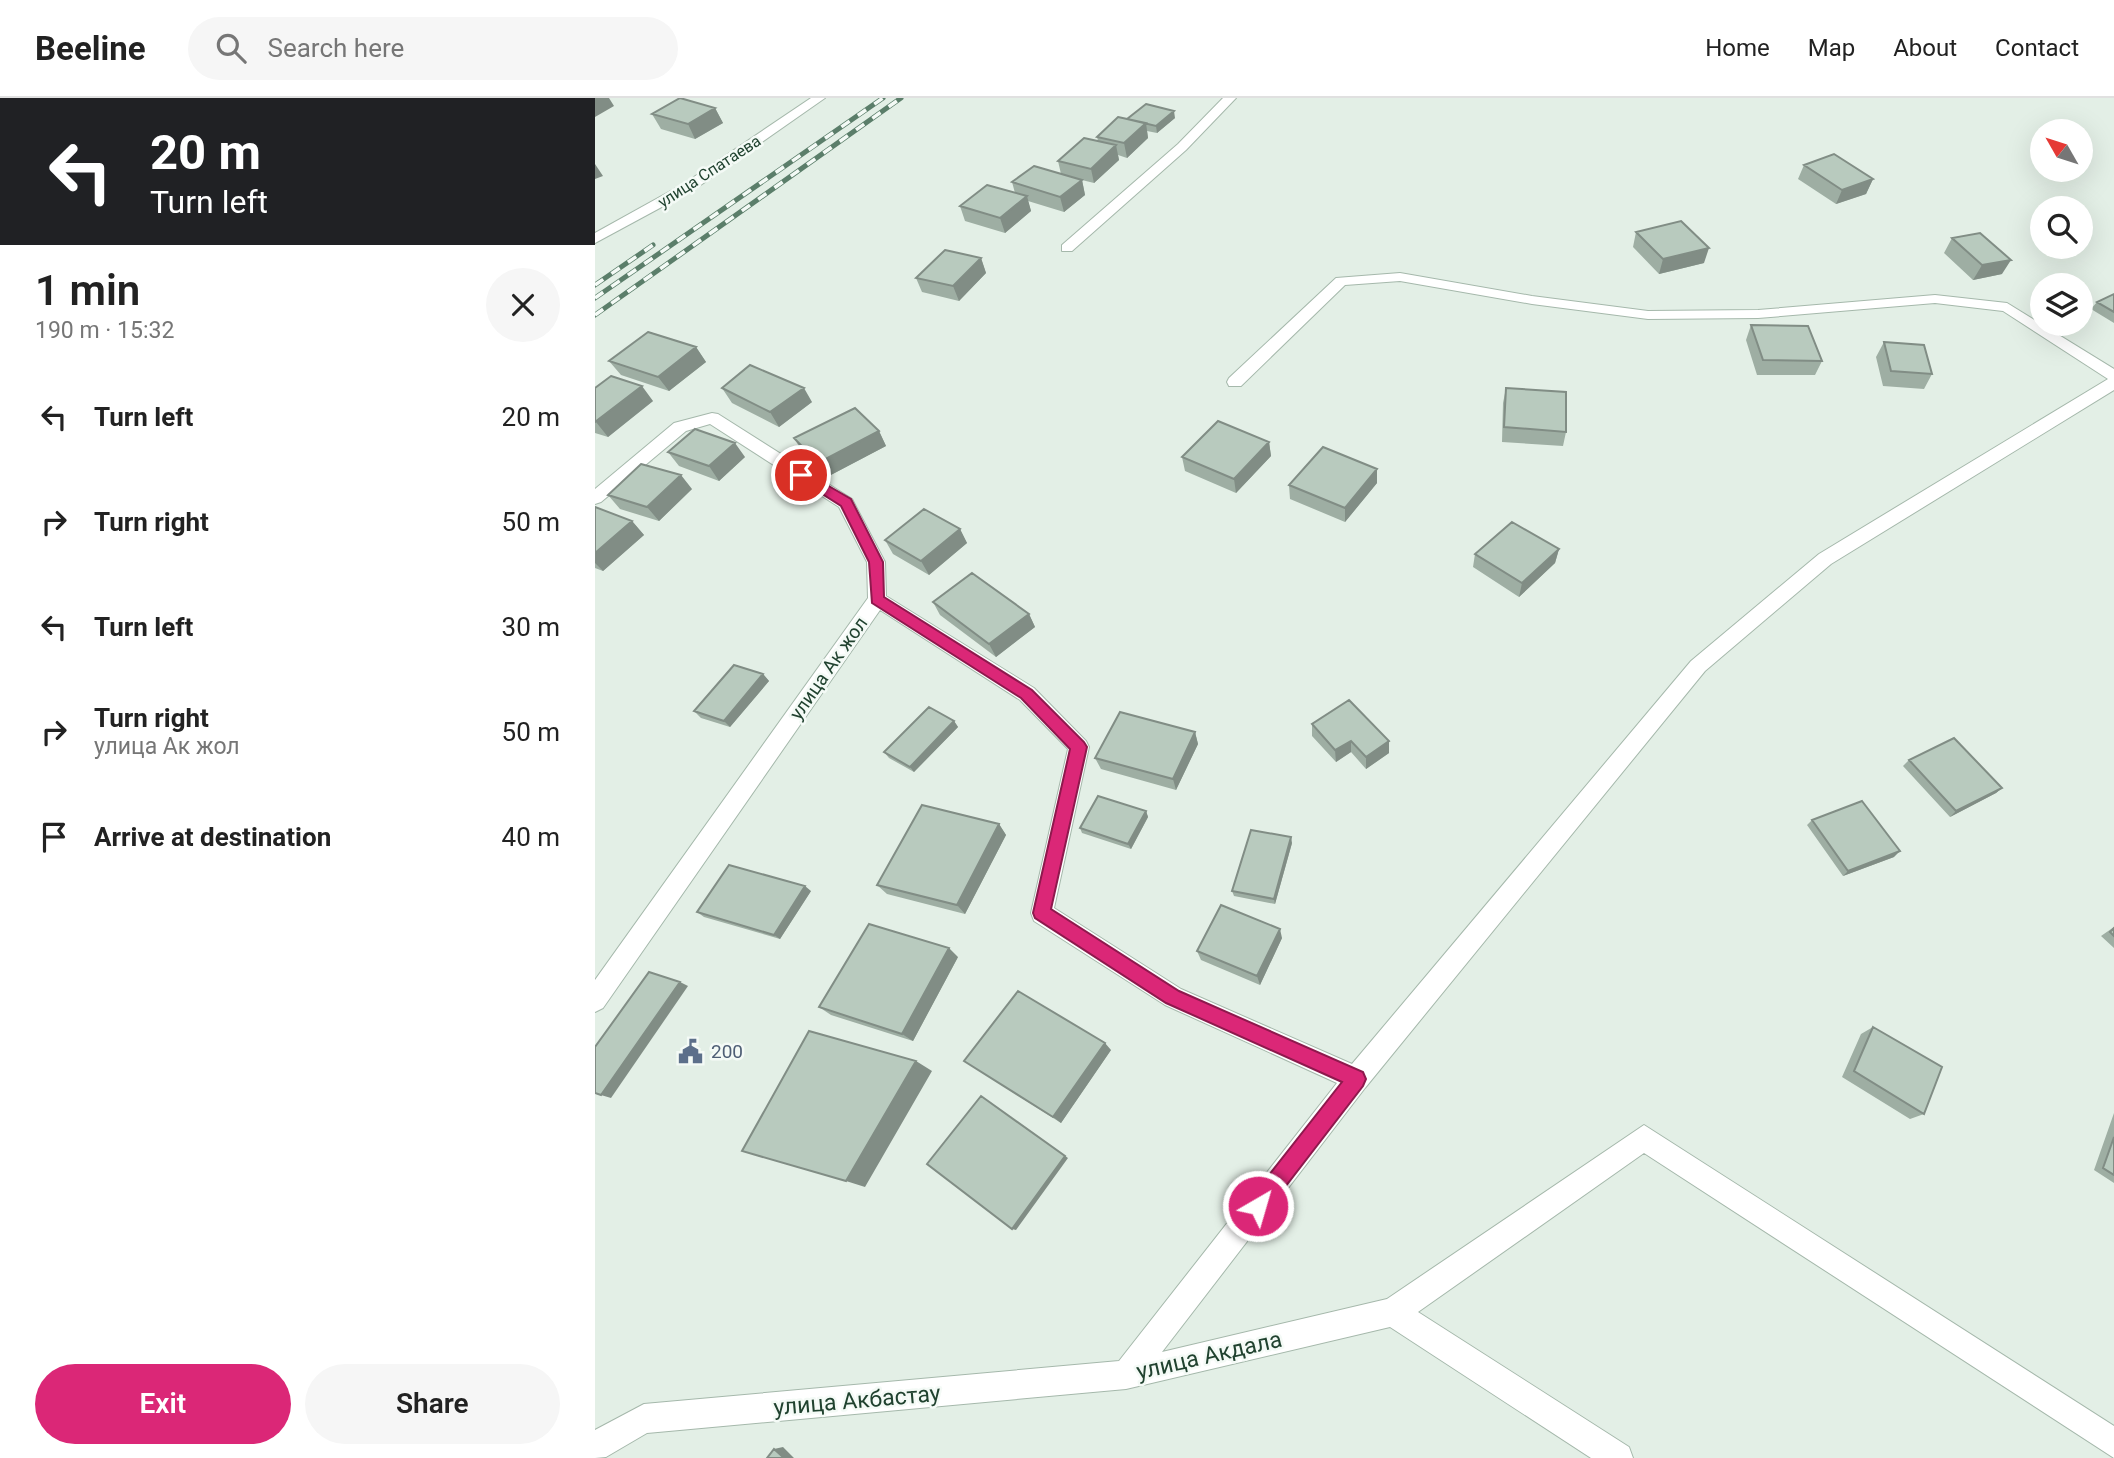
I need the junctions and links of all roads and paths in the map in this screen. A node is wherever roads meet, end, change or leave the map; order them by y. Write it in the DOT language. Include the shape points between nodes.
graph roads {
  1 [pos="819,98"];
  2 [pos="1230,98"];
  3 [pos="595,239"];
  4 [pos="1067,248"];
  5 [pos="2114,376"];
  6 [pos="1235,382"];
  7 [pos="2114,383"];
  8 [pos="595,498"];
  9 [pos="877,599"];
  10 [pos="595,1000"];
  11 [pos="1356,1079"];
  12 [pos="1393,1312"];
  13 [pos="1126,1375"];
  14 [pos="2114,1443"];
  15 [pos="595,1446"];
  16 [pos="1618,1458"];
  1 -- 3 [label="street, улица Спатаева" via="690,186"];
  2 -- 4 [label="street" via="1182,147"];
  5 -- 6 [label="street" via="2007,307 1935,299 1758,314 1648,315 1400,277 1341,281"];
  7 -- 11 [label="street, улица Акдала" via="1825,559 1698,666"];
  8 -- 9 [label="street, улица Ак жол" via="680,427 712,418 846,503 876,562"];
  9 -- 10 [label="street, улица Ак жол"];
  9 -- 11 [label="street" via="1027,694 1079,747 1042,913 1173,997"];
  11 -- 13 [label="street, улица Акдала"];
  12 -- 13 [label="street, улица Акдала"];
  12 -- 14 [label="street" via="1644,1138"];
  12 -- 16 [label="street"];
  13 -- 15 [label="street, улица Акбастау" via="644,1419"];
}
